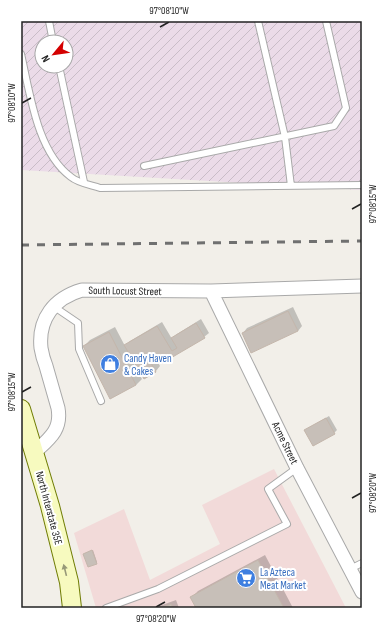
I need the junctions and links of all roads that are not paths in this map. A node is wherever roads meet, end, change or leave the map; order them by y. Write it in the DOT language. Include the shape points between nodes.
graph roads {
  1 [pos="49,21"];
  2 [pos="258,21"];
  3 [pos="326,21"];
  4 [pos="51,34"];
  5 [pos="21,54"];
  6 [pos="61,74"];
  7 [pos="285,137"];
  8 [pos="144,166"];
  9 [pos="84,182"];
  10 [pos="291,186"];
  11 [pos="362,186"];
  12 [pos="362,286"];
  13 [pos="211,292"];
  14 [pos="53,306"];
  15 [pos="101,401"];
  16 [pos="21,409"];
  17 [pos="35,452"];
  18 [pos="297,468"];
  19 [pos="362,563"];
  20 [pos="350,569"];
  21 [pos="362,592"];
  22 [pos="120,606"];
  23 [pos="72,608"];
  24 [pos="106,608"];
  1 -- 4 [label="lane"];
  2 -- 7 [label="lane"];
  3 -- 7 [label="lane" via="346,108 334,126"];
  5 -- 9 [label="lane" via="39,128 53,158 72,178"];
  6 -- 9 [label="lane"];
  7 -- 8 [label="lane"];
  7 -- 10 [label="lane"];
  9 -- 10 [label="lane" via="100,188"];
  10 -- 11 [label="lane"];
  12 -- 13 [label="street, South Locust Street"];
  13 -- 14 [label="street, South Locust Street" via="82,290 66,296"];
  13 -- 18 [label="street, Acme Street"];
  14 -- 15 [label="lane" via="78,323 79,349"];
  14 -- 17 [label="street, South Locust Street" via="42,330 41,348 58,408 59,423 54,433"];
  16 -- 17 [label="main road, North Interstate 35E"];
  23 -- 17 [label="main road, North Interstate 35E, one-way" via="50,506"];
  18 -- 20 [label="street, Acme Street"];
  18 -- 22 [label="lane" via="268,489 287,524"];
  19 -- 20 [label="lane"];
  20 -- 21 [label="street, Acme Street"];
  22 -- 24 [label="lane"];
}
